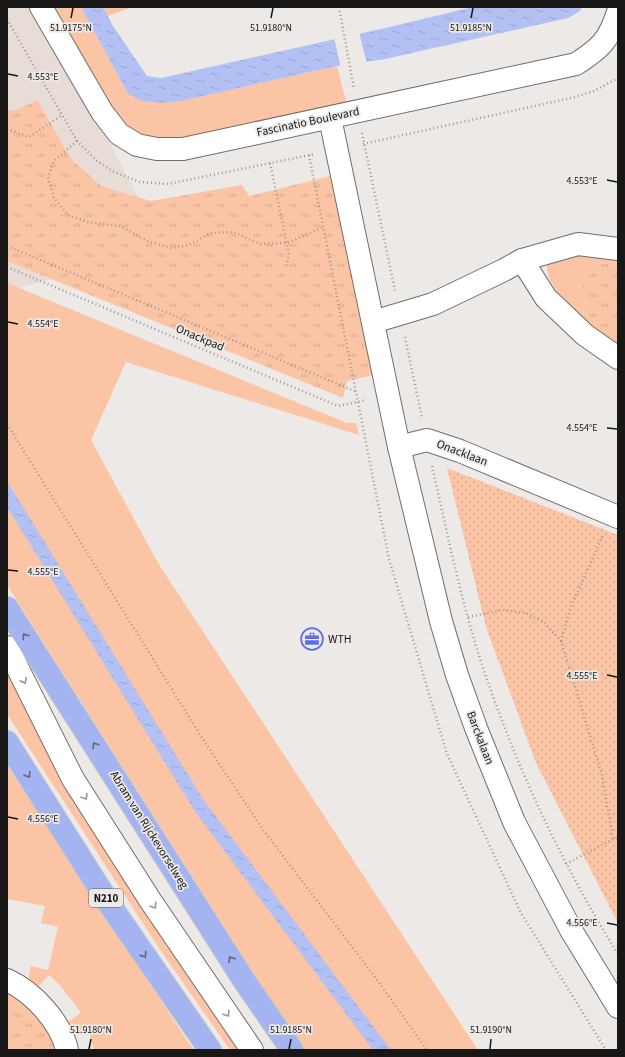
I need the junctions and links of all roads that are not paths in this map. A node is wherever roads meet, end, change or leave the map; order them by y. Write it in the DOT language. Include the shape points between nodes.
graph roads {
  1 [pos="41,7"];
  2 [pos="618,12"];
  3 [pos="611,48"];
  4 [pos="330,118"];
  5 [pos="618,249"];
  6 [pos="522,260"];
  7 [pos="373,322"];
  8 [pos="618,358"];
  9 [pos="399,447"];
  10 [pos="615,516"];
  11 [pos="7,608"];
  12 [pos="7,647"];
  13 [pos="7,742"];
  14 [pos="7,980"];
  15 [pos="618,1007"];
  16 [pos="67,1050"];
  17 [pos="210,1050"];
  18 [pos="252,1050"];
  19 [pos="292,1050"];
  1 -- 4 [label="street, Fascinatio Boulevard" via="102,112 119,134 137,145 157,149 183,149"];
  2 -- 3 [label="street, Fascinatio Boulevard" via="612,29"];
  3 -- 4 [label="street, Fascinatio Boulevard" via="592,54 576,64"];
  4 -- 7 [label="street"];
  5 -- 6 [label="street" via="578,244"];
  6 -- 7 [label="street" via="433,304"];
  6 -- 8 [label="street" via="546,298 585,335"];
  7 -- 9 [label="street"];
  9 -- 10 [label="street, Onacklaan" via="427,440 460,451"];
  9 -- 15 [label="street, Barckalaan" via="441,621 476,728 514,822 571,930"];
  19 -- 11 [label="highway, Abram van Rijckevorselweg, one-way" via="245,982"];
  12 -- 18 [label="street, N210, one-way" via="74,779 150,900"];
  13 -- 17 [label="highway, N210, one-way" via="112,908"];
  14 -- 16 [label="street" via="31,996 54,1021"];
}
